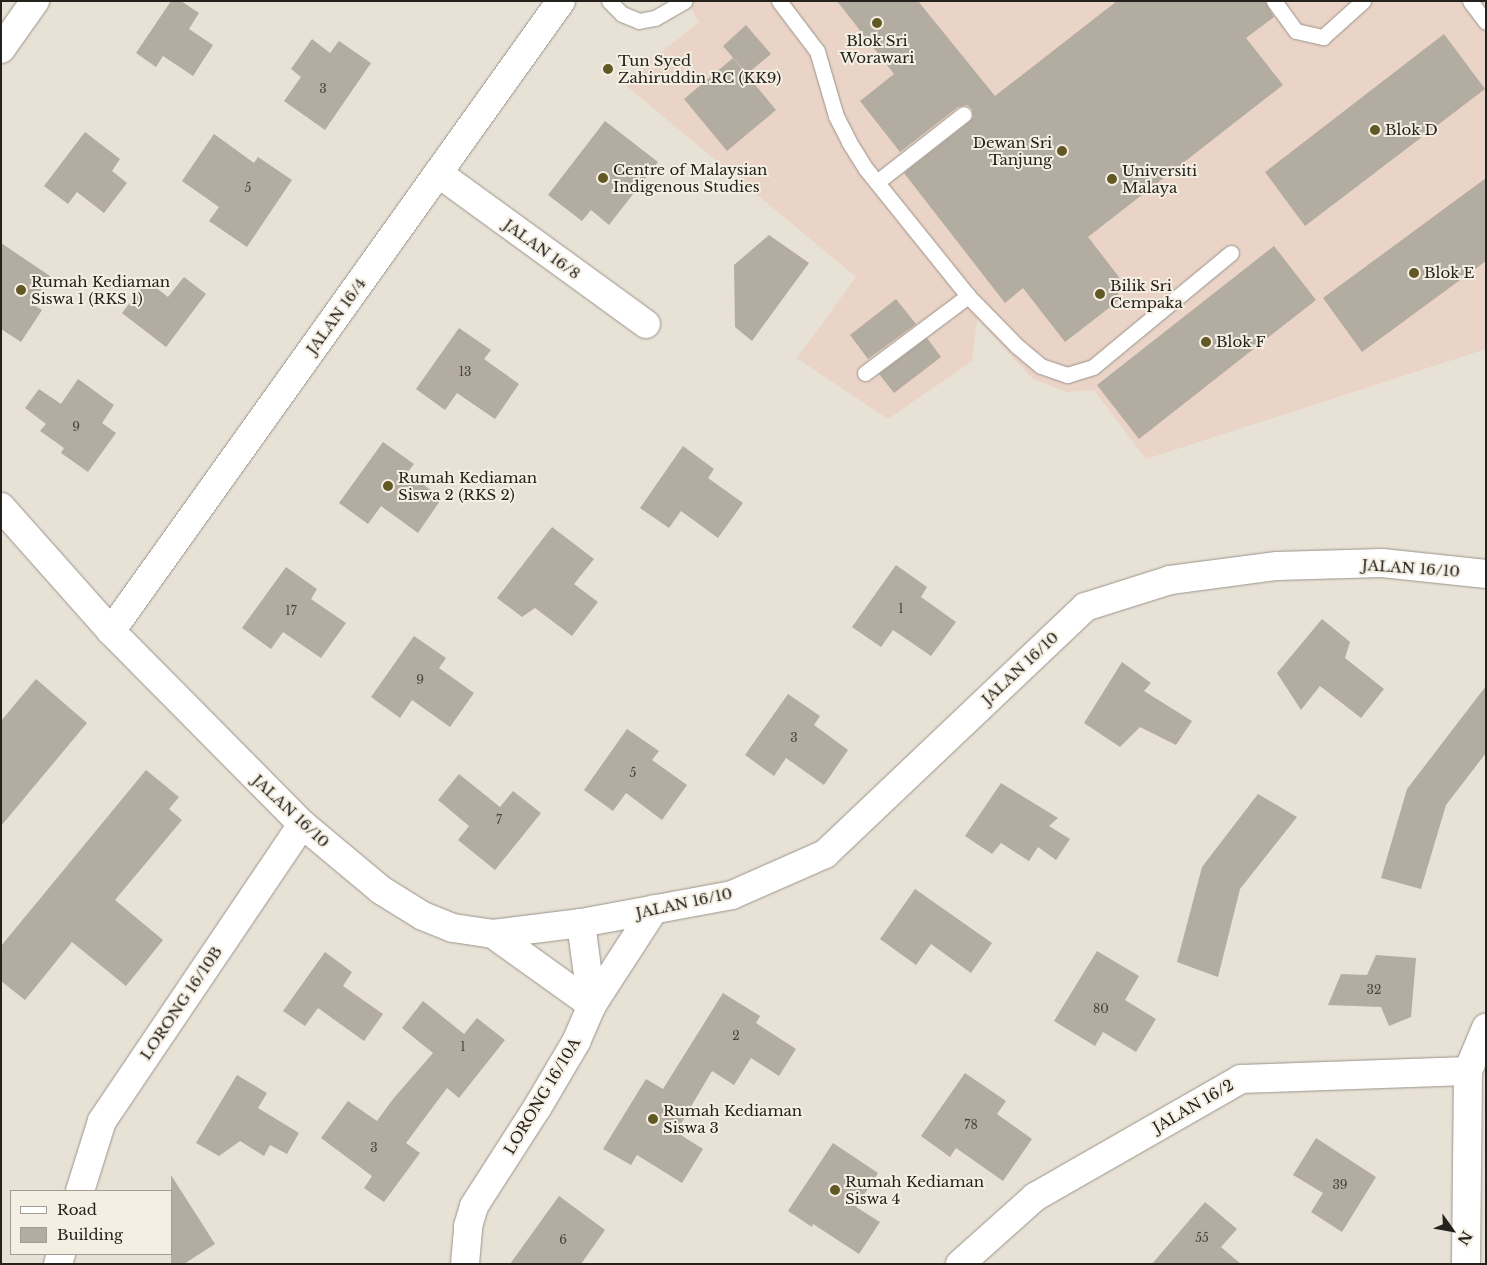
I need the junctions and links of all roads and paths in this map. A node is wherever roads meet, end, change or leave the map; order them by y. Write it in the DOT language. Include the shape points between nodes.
graph roads {
  1 [pos="35,1"];
  2 [pos="561,1"];
  3 [pos="609,1"];
  4 [pos="684,1"];
  5 [pos="778,1"];
  6 [pos="1274,1"];
  7 [pos="1363,1"];
  8 [pos="1470,1"];
  9 [pos="1486,22"];
  10 [pos="1,49"];
  11 [pos="964,114"];
  12 [pos="438,174"];
  13 [pos="877,182"];
  14 [pos="1231,253"];
  15 [pos="968,296"];
  16 [pos="646,324"];
  17 [pos="865,372"];
  18 [pos="1,508"];
  19 [pos="1486,574"];
  20 [pos="111,631"];
  21 [pos="302,824"];
  22 [pos="654,909"];
  23 [pos="581,923"];
  24 [pos="493,934"];
  25 [pos="592,1005"];
  26 [pos="1486,1028"];
  27 [pos="1468,1071"];
  28 [pos="80,1190"];
  29 [pos="465,1264"];
  30 [pos="960,1264"];
  31 [pos="1466,1264"];
  1 -- 10 [label="street"];
  2 -- 12 [label="street, JALAN 16/4"];
  3 -- 4 [label="lane" via="622,14 639,21 655,18"];
  5 -- 13 [label="lane" via="817,51 836,116 849,142"];
  6 -- 7 [label="lane" via="1296,32 1323,37"];
  8 -- 9 [label="lane"];
  11 -- 13 [label="lane"];
  12 -- 16 [label="street, JALAN 16/8"];
  12 -- 20 [label="street, JALAN 16/4"];
  13 -- 15 [label="lane"];
  14 -- 15 [label="lane" via="1093,367 1067,375 1041,366"];
  15 -- 17 [label="lane"];
  18 -- 20 [label="street, JALAN 16/10"];
  19 -- 22 [label="street, JALAN 16/10" via="1382,563 1277,566 1170,580 1085,607 825,854 732,894"];
  20 -- 21 [label="street, JALAN 16/10"];
  21 -- 24 [label="street, JALAN 16/10" via="381,890 423,916 453,928"];
  21 -- 28 [label="street, LORONG 16/10B" via="102,1121"];
  22 -- 23 [label="street, JALAN 16/10"];
  22 -- 25 [label="street, LORONG 16/10A"];
  23 -- 24 [label="street, JALAN 16/10"];
  23 -- 25 [label="street"];
  24 -- 25 [label="street"];
  25 -- 29 [label="street, LORONG 16/10A" via="576,1042 474,1206 468,1226"];
  26 -- 27 [label="street"];
  27 -- 30 [label="street, JALAN 16/2" via="1241,1079 1035,1197"];
  27 -- 31 [label="street"];
}
